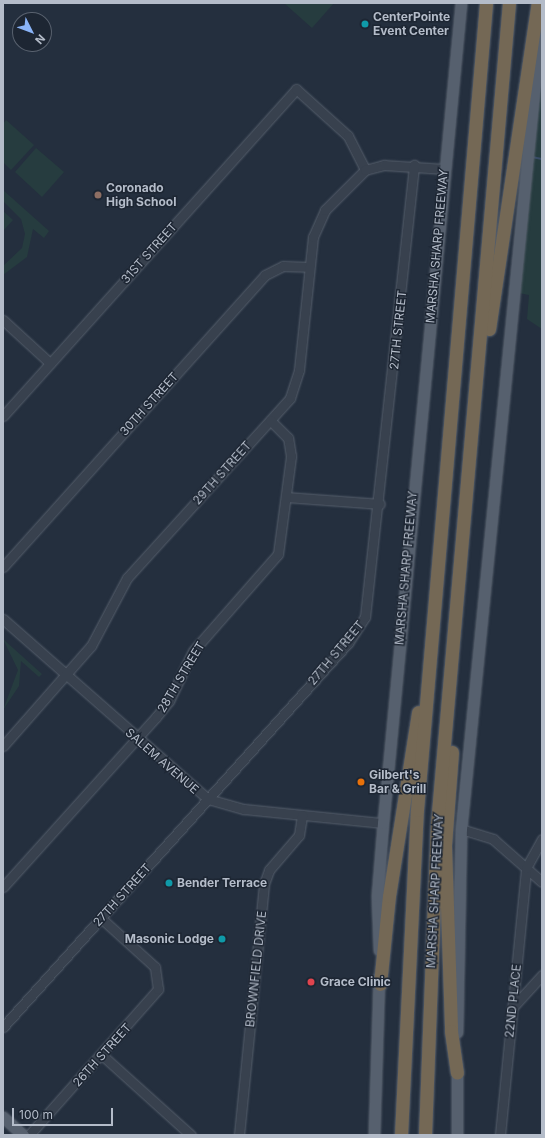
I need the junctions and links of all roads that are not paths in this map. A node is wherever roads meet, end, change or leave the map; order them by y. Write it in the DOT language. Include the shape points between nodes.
graph roads {
  1 [pos="461,3"];
  2 [pos="486,3"];
  3 [pos="509,3"];
  4 [pos="538,3"];
  5 [pos="542,6"];
  6 [pos="414,165"];
  7 [pos="444,169"];
  8 [pos="366,170"];
  9 [pos="308,267"];
  10 [pos="3,320"];
  11 [pos="50,363"];
  12 [pos="478,363"];
  13 [pos="3,416"];
  14 [pos="270,420"];
  15 [pos="287,496"];
  16 [pos="380,504"];
  17 [pos="3,567"];
  18 [pos="434,605"];
  19 [pos="3,619"];
  20 [pos="66,676"];
  21 [pos="447,690"];
  22 [pos="137,739"];
  23 [pos="3,746"];
  24 [pos="208,799"];
  25 [pos="302,815"];
  26 [pos="383,823"];
  27 [pos="461,829"];
  28 [pos="542,839"];
  29 [pos="526,868"];
  30 [pos="542,882"];
  31 [pos="3,888"];
  32 [pos="101,918"];
  33 [pos="542,976"];
  34 [pos="380,984"];
  35 [pos="512,1008"];
  36 [pos="3,1027"];
  37 [pos="102,1055"];
  38 [pos="457,1074"];
  39 [pos="3,1116"];
  40 [pos="23,1135"];
  41 [pos="29,1135"];
  42 [pos="191,1135"];
  43 [pos="239,1135"];
  44 [pos="374,1135"];
  45 [pos="401,1135"];
  46 [pos="424,1135"];
  47 [pos="456,1135"];
  48 [pos="500,1135"];
  1 -- 7 [label="main road, MARSHA SHARP FREEWAY"];
  2 -- 18 [label="highway, MARSHA SHARP FREEWAY"];
  3 -- 12 [label="highway, MARSHA SHARP FREEWAY"];
  4 -- 12 [label="highway" via="487,342"];
  5 -- 27 [label="main road, MARSHA SHARP FREEWAY"];
  6 -- 7 [label="street"];
  6 -- 8 [label="street" via="384,164"];
  6 -- 16 [label="street, 27TH STREET"];
  7 -- 26 [label="main road, MARSHA SHARP FREEWAY"];
  8 -- 9 [label="street, 29TH STREET" via="325,210 313,236"];
  8 -- 11 [label="street, 31ST STREET" via="348,136 296,89"];
  9 -- 14 [label="street, 29TH STREET" via="296,385"];
  9 -- 17 [label="street, 30TH STREET" via="283,266 265,275"];
  10 -- 11 [label="street"];
  11 -- 13 [label="street, 31ST STREET"];
  12 -- 21 [label="highway, MARSHA SHARP FREEWAY"];
  14 -- 15 [label="street, 28TH STREET" via="284,432 290,446"];
  14 -- 20 [label="street, 29TH STREET" via="127,578 113,599 91,646"];
  15 -- 16 [label="street"];
  15 -- 22 [label="street, 28TH STREET" via="278,554 193,651 169,701"];
  16 -- 24 [label="street, 27TH STREET" via="369,605 361,626"];
  18 -- 34 [label="highway" via="389,896"];
  18 -- 45 [label="highway, MARSHA SHARP FREEWAY" via="417,810"];
  19 -- 20 [label="street, SALEM AVENUE"];
  20 -- 22 [label="street, SALEM AVENUE"];
  20 -- 23 [label="street, 29TH STREET"];
  21 -- 38 [label="highway" via="453,730 445,846 447,932"];
  21 -- 46 [label="highway, MARSHA SHARP FREEWAY" via="437,832"];
  22 -- 24 [label="street, SALEM AVENUE"];
  22 -- 31 [label="street, 28TH STREET"];
  24 -- 25 [label="street, SALEM AVENUE" via="244,809"];
  24 -- 32 [label="street, 27TH STREET"];
  25 -- 26 [label="street, SALEM AVENUE"];
  25 -- 43 [label="street, BROWNFIELD DRIVE" via="299,835 269,870 264,884"];
  26 -- 34 [label="main road, MARSHA SHARP FREEWAY" via="378,896"];
  27 -- 29 [label="street" via="487,835"];
  27 -- 38 [label="main road, MARSHA SHARP FREEWAY"];
  28 -- 29 [label="street"];
  29 -- 30 [label="street"];
  29 -- 35 [label="street, 22ND PLACE"];
  32 -- 36 [label="street, 27TH STREET"];
  32 -- 37 [label="street, 26TH STREET" via="156,969 160,980 156,994"];
  33 -- 35 [label="street"];
  34 -- 44 [label="main road, MARSHA SHARP FREEWAY"];
  35 -- 48 [label="street, 22ND PLACE"];
  37 -- 41 [label="street, 26TH STREET"];
  37 -- 42 [label="street"];
  38 -- 47 [label="main road, MARSHA SHARP FREEWAY"];
  39 -- 40 [label="main road"];
}
